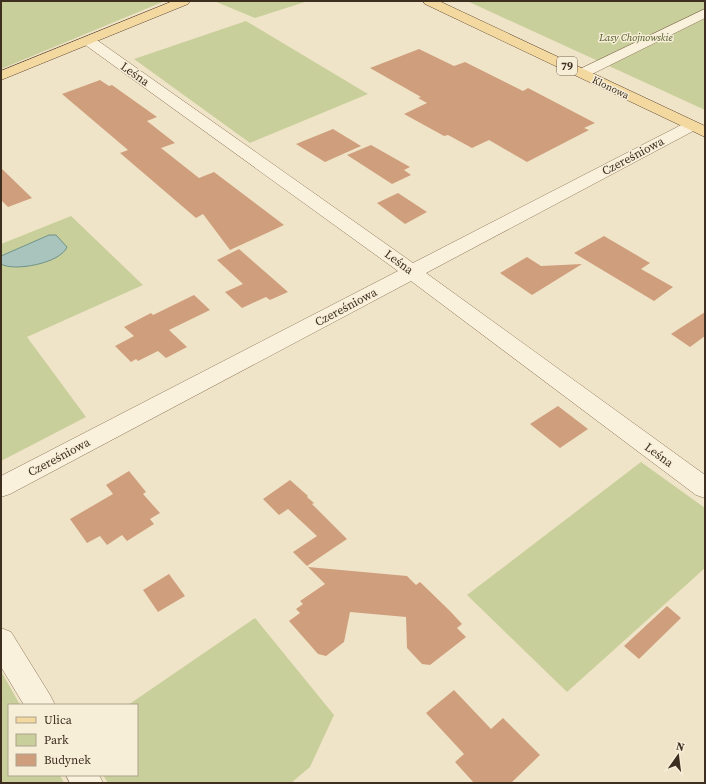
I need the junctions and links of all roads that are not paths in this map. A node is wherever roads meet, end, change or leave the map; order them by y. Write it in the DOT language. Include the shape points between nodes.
graph roads {
  1 [pos="184,1"];
  2 [pos="429,1"];
  3 [pos="705,12"];
  4 [pos="89,40"];
  5 [pos="583,73"];
  6 [pos="1,76"];
  7 [pos="698,129"];
  8 [pos="412,272"];
  9 [pos="1,488"];
  10 [pos="705,488"];
  11 [pos="1,641"];
  12 [pos="39,704"];
  1 -- 4 [label="main road"];
  2 -- 5 [label="main road, Klonowa / 79"];
  3 -- 5 [label="street"];
  4 -- 6 [label="main road"];
  4 -- 8 [label="street, Leśna"];
  5 -- 7 [label="main road, Klonowa / 79"];
  7 -- 8 [label="street, Czereśniowa"];
  8 -- 9 [label="street, Czereśniowa"];
  8 -- 10 [label="street, Leśna"];
  11 -- 12 [label="street"];
}
